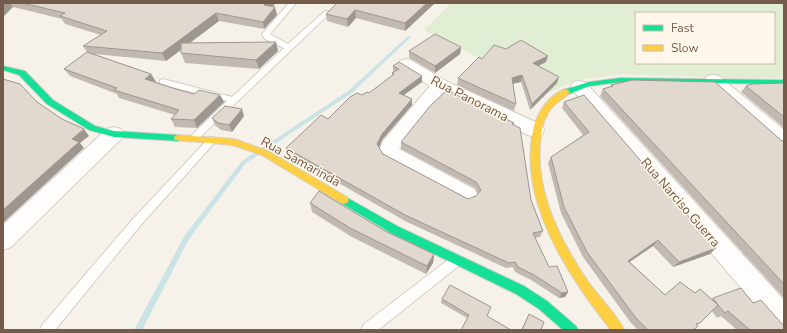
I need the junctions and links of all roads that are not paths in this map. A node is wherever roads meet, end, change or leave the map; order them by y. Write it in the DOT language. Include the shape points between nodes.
graph roads {
  1 [pos="293,3"];
  2 [pos="327,12"];
  3 [pos="290,48"];
  4 [pos="406,64"];
  5 [pos="3,68"];
  6 [pos="713,80"];
  7 [pos="163,82"];
  8 [pos="784,82"];
  9 [pos="440,85"];
  10 [pos="579,86"];
  11 [pos="234,100"];
  12 [pos="535,130"];
  13 [pos="114,134"];
  14 [pos="193,139"];
  15 [pos="212,140"];
  16 [pos="784,141"];
  17 [pos="468,195"];
  18 [pos="3,240"];
  19 [pos="457,260"];
  20 [pos="784,319"];
  21 [pos="47,330"];
  22 [pos="368,330"];
  23 [pos="572,330"];
  24 [pos="618,330"];
  1 -- 3 [label="lane" via="266,34"];
  2 -- 3 [label="lane"];
  3 -- 11 [label="lane"];
  4 -- 9 [label="street, Rua Panorama"];
  5 -- 13 [label="main road, Rua Samarinda" via="22,73 50,102 92,128"];
  6 -- 8 [label="main road"];
  6 -- 10 [label="main road" via="626,79"];
  6 -- 16 [label="street"];
  7 -- 11 [label="lane"];
  9 -- 12 [label="street, Rua Panorama"];
  9 -- 17 [label="street" via="389,150 391,154 424,173"];
  10 -- 12 [label="main road" via="558,95 544,110"];
  10 -- 20 [label="street, Rua Narciso Guerra"];
  11 -- 14 [label="lane"];
  12 -- 24 [label="main road" via="534,156 547,215 588,292"];
  13 -- 14 [label="main road, Rua Samarinda"];
  13 -- 18 [label="street"];
  14 -- 15 [label="main road, Rua Samarinda"];
  15 -- 19 [label="main road, Rua Samarinda" via="234,142 265,153 395,230"];
  15 -- 21 [label="lane" via="136,223"];
  19 -- 22 [label="lane"];
  19 -- 23 [label="main road, Rua Samarinda" via="520,290 543,305"];
}
